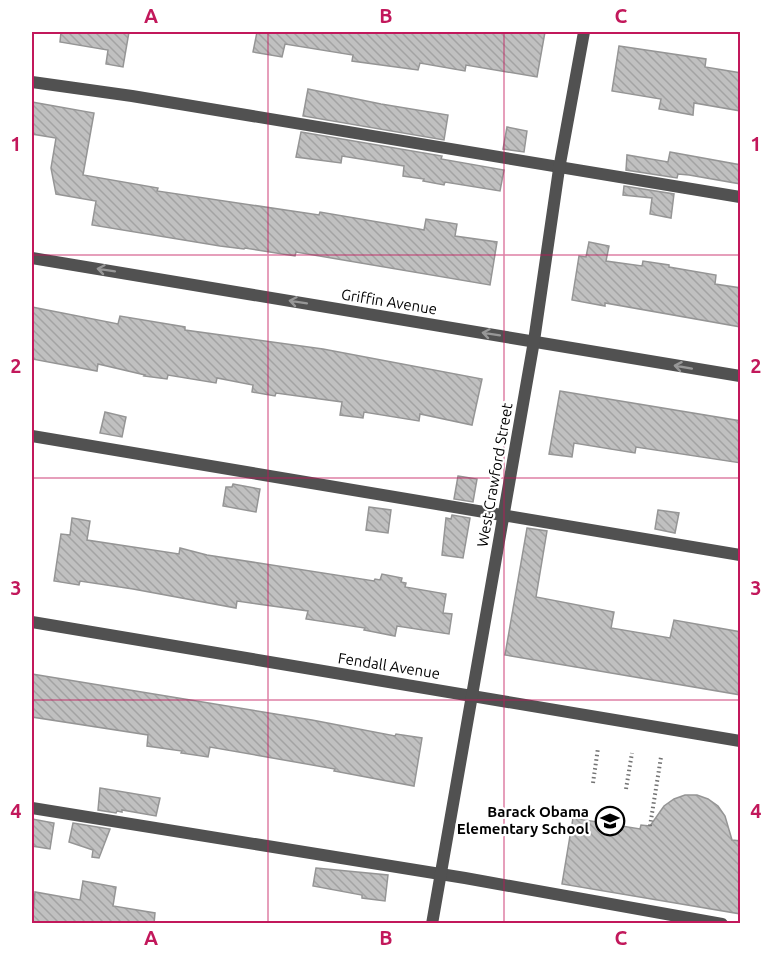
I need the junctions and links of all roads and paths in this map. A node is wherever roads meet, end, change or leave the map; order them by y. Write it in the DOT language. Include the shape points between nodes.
graph roads {
  1 [pos="584,32"];
  2 [pos="32,82"];
  3 [pos="559,169"];
  4 [pos="741,197"];
  5 [pos="32,258"];
  6 [pos="534,341"];
  7 [pos="741,376"];
  8 [pos="32,436"];
  9 [pos="502,515"];
  10 [pos="741,555"];
  11 [pos="32,622"];
  12 [pos="473,696"];
  13 [pos="741,741"];
  14 [pos="598,748"];
  15 [pos="632,753"];
  16 [pos="661,757"];
  17 [pos="593,783"];
  18 [pos="626,789"];
  19 [pos="32,808"];
  20 [pos="650,826"];
  21 [pos="440,874"];
  22 [pos="432,924"];
  23 [pos="722,924"];
  1 -- 3 [label="street, West Crawford Street"];
  2 -- 3 [label="street"];
  3 -- 4 [label="street"];
  3 -- 6 [label="street, West Crawford Street"];
  6 -- 5 [label="street, Griffin Avenue, one-way"];
  7 -- 6 [label="street, Griffin Avenue, one-way"];
  6 -- 9 [label="street, West Crawford Street"];
  8 -- 9 [label="street"];
  9 -- 10 [label="street"];
  9 -- 12 [label="street, West Crawford Street"];
  11 -- 12 [label="street, Fendall Avenue"];
  12 -- 13 [label="street, Fendall Avenue"];
  12 -- 21 [label="street, West Crawford Street"];
  14 -- 17 [label="path"];
  15 -- 18 [label="path"];
  16 -- 20 [label="path"];
  19 -- 21 [label="street"];
  21 -- 22 [label="street, West Crawford Street"];
  21 -- 23 [label="street"];
}
